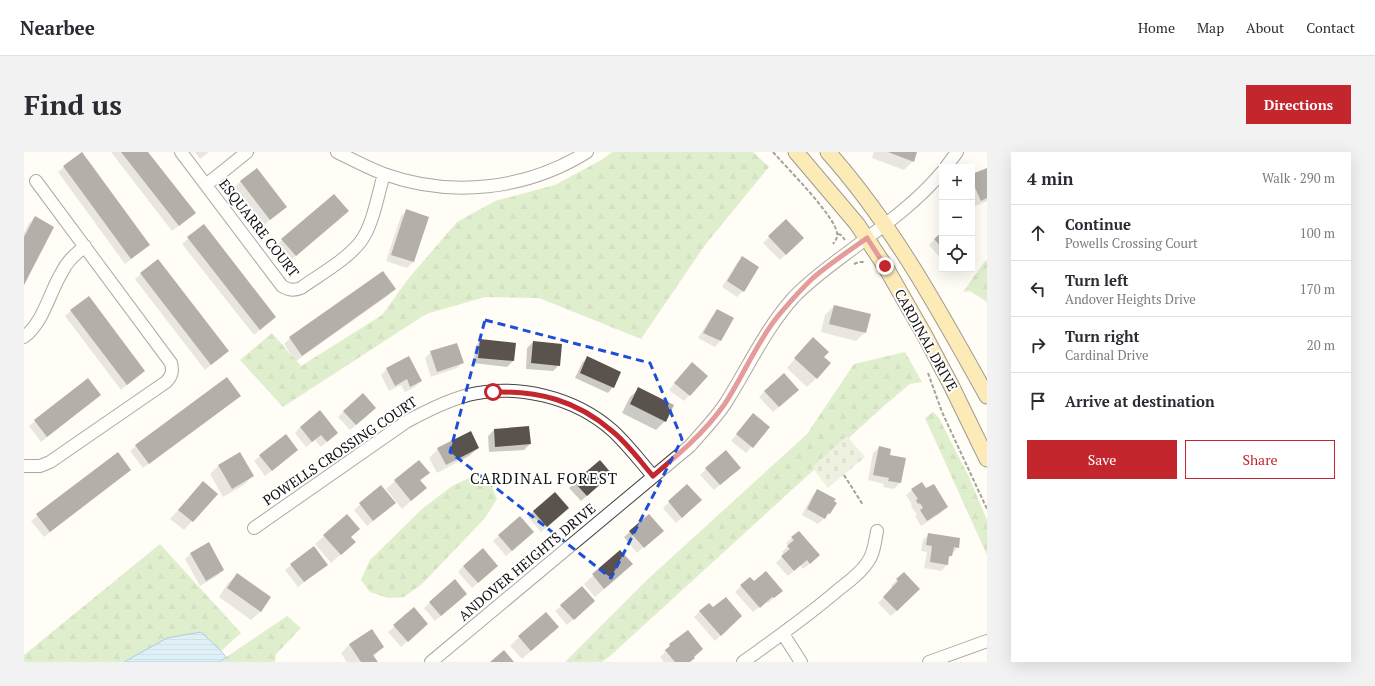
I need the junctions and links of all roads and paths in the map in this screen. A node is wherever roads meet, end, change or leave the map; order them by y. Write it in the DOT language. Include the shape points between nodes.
graph roads {
  1 [pos="181,152"];
  2 [pos="247,152"];
  3 [pos="337,152"];
  4 [pos="587,152"];
  5 [pos="773,152"];
  6 [pos="796,152"];
  7 [pos="828,152"];
  8 [pos="957,152"];
  9 [pos="948,164"];
  10 [pos="384,174"];
  11 [pos="939,176"];
  12 [pos="36,181"];
  13 [pos="206,185"];
  14 [pos="885,224"];
  15 [pos="838,234"];
  16 [pos="841,235"];
  17 [pos="867,238"];
  18 [pos="833,244"];
  19 [pos="85,246"];
  20 [pos="863,258"];
  21 [pos="867,263"];
  22 [pos="24,336"];
  23 [pos="928,373"];
  24 [pos="987,396"];
  25 [pos="987,459"];
  26 [pos="24,466"];
  27 [pos="844,475"];
  28 [pos="653,476"];
  29 [pos="863,505"];
  30 [pos="987,509"];
  31 [pos="254,528"];
  32 [pos="877,531"];
  33 [pos="783,634"];
  34 [pos="987,641"];
  35 [pos="431,662"];
  36 [pos="743,662"];
  37 [pos="801,662"];
  38 [pos="929,662"];
  1 -- 13 [label="street, ESQUARRE COURT"];
  2 -- 13 [label="street"];
  3 -- 10 [label="street"];
  4 -- 10 [label="street" via="532,177 511,184 485,187 432,186"];
  5 -- 15 [label="path" via="824,210"];
  6 -- 17 [label="main road, CARDINAL DRIVE"];
  7 -- 14 [label="main road, CARDINAL DRIVE"];
  8 -- 9 [label="street"];
  10 -- 13 [label="street, ESQUARRE COURT" via="368,228 361,240 352,251 301,288 294,290 282,286"];
  11 -- 14 [label="street, ANDOVER HEIGHTS DRIVE" via="928,189"];
  12 -- 19 [label="street"];
  14 -- 17 [label="street, ANDOVER HEIGHTS DRIVE"];
  14 -- 24 [label="main road, CARDINAL DRIVE" via="917,274"];
  15 -- 16 [label="path"];
  15 -- 18 [label="path"];
  17 -- 25 [label="main road, CARDINAL DRIVE" via="925,336"];
  17 -- 28 [label="street, ANDOVER HEIGHTS DRIVE" via="814,277 794,297 776,318 725,404 708,426 690,446"];
  19 -- 22 [label="street" via="62,271 38,321"];
  19 -- 26 [label="street" via="171,363 171,376 50,462 40,466"];
  20 -- 21 [label="path" via="862,262"];
  23 -- 30 [label="path" via="942,412"];
  27 -- 29 [label="path"];
  28 -- 31 [label="street, POWELLS CROSSING COURT" via="628,446 599,420 560,400 516,392 469,395 406,422"];
  28 -- 35 [label="street, ANDOVER HEIGHTS DRIVE"];
  32 -- 33 [label="street" via="873,552 865,566 826,601"];
  33 -- 36 [label="street"];
  33 -- 37 [label="street"];
  34 -- 38 [label="street"];
}
